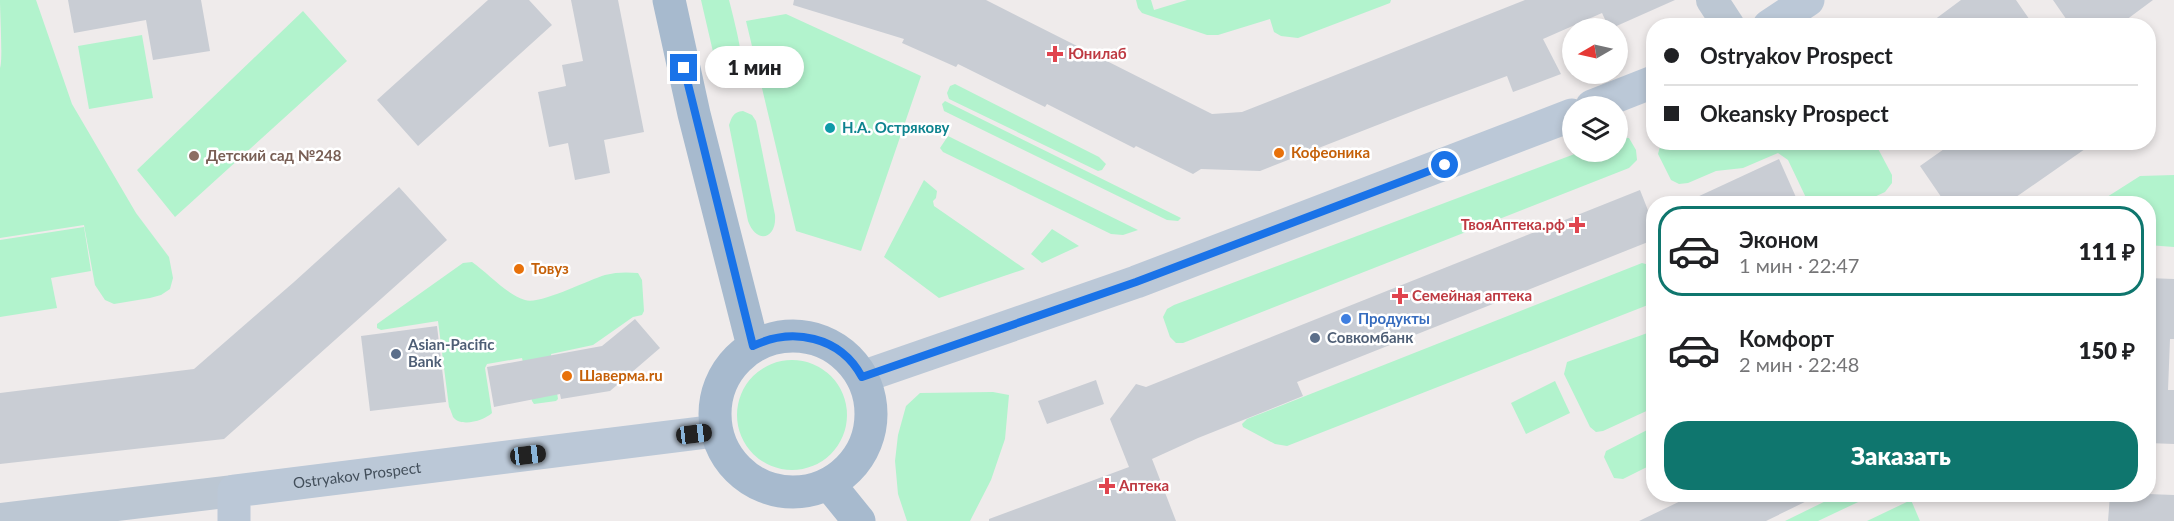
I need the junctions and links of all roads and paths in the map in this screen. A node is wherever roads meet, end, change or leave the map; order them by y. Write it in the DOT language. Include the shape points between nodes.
graph roads {
  1 [pos="669,0"];
  2 [pos="1712,0"];
  3 [pos="1808,0"];
  4 [pos="1724,18"];
  5 [pos="1781,18"];
  6 [pos="1646,85"];
  7 [pos="1617,96"];
  8 [pos="1562,119"];
  9 [pos="753,346"];
  10 [pos="862,377"];
  11 [pos="716,431"];
  12 [pos="829,484"];
  13 [pos="234,506"];
  14 [pos="0,519"];
  15 [pos="859,521"];
  1 -- 9 [label="main road"];
  2 -- 4 [label="street"];
  3 -- 5 [label="main road"];
  6 -- 7 [label="main road"];
  8 -- 10 [label="main road" via="1136,282"];
  9 -- 10 [label="main road" via="783,336 815,338 840,351"];
  9 -- 11 [label="main road" via="737,358 721,382 715,401"];
  10 -- 12 [label="main road" via="870,398 869,432 855,462"];
  11 -- 12 [label="main road" via="733,465 755,483 792,492"];
  11 -- 13 [label="main road, Ostryakov Prospect"];
  12 -- 15 [label="main road"];
  13 -- 14 [label="street, Ostryakov Prospect"];
}
